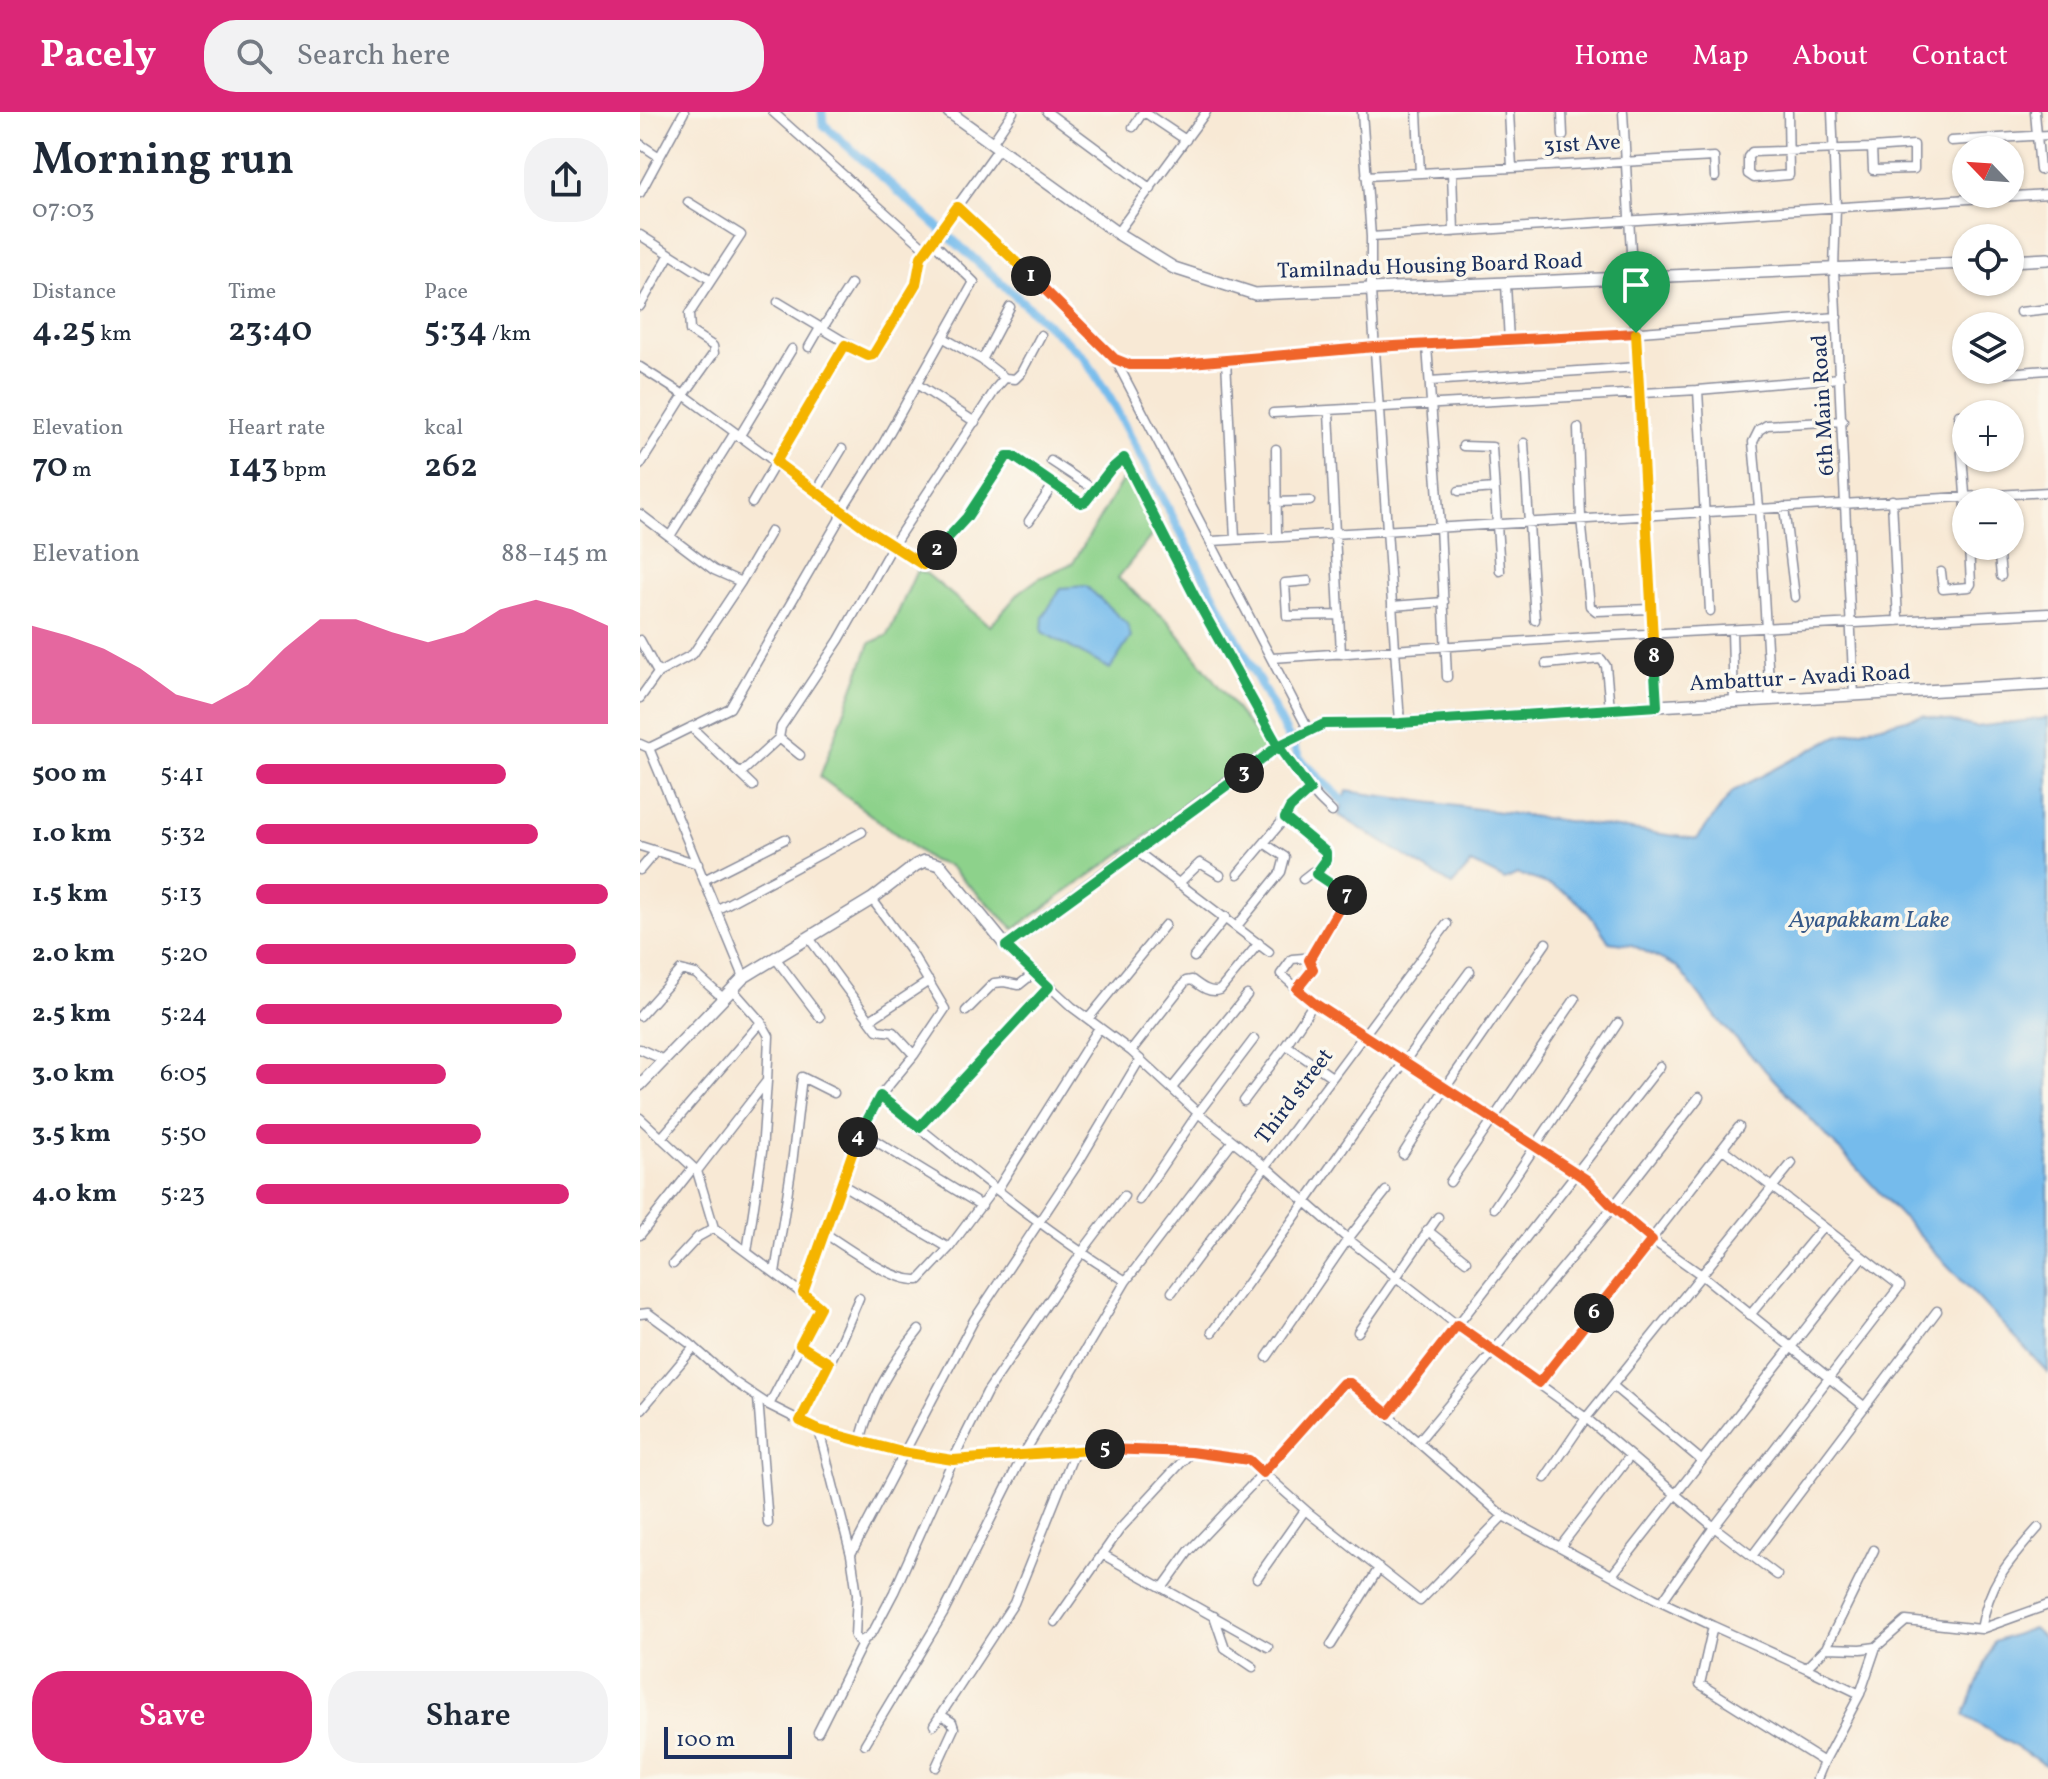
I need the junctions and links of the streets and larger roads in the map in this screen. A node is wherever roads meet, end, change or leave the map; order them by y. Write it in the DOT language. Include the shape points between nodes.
graph roads {
  1 [pos="684,112"];
  2 [pos="773,112"];
  3 [pos="949,112"];
  4 [pos="1013,112"];
  5 [pos="1047,112"];
  6 [pos="1144,112"];
  7 [pos="1206,112"];
  8 [pos="1362,112"];
  9 [pos="1417,112"];
  10 [pos="1509,112"];
  11 [pos="1562,112"];
  12 [pos="1623,112"];
  13 [pos="1788,112"];
  14 [pos="1832,112"];
  15 [pos="1841,112"];
  16 [pos="2035,112"];
  17 [pos="1133,127"];
  18 [pos="2048,135"];
  19 [pos="1563,136"];
  20 [pos="2037,136"];
  21 [pos="1186,140"];
  22 [pos="1951,141"];
  23 [pos="640,144"];
  24 [pos="995,145"];
  25 [pos="1872,148"];
  26 [pos="1832,149"];
  27 [pos="1789,151"];
  28 [pos="658,156"];
  29 [pos="1626,161"];
  30 [pos="1512,167"];
  31 [pos="2040,170"];
  32 [pos="1452,171"];
  33 [pos="1420,173"];
  34 [pos="1366,176"];
  35 [pos="1715,177"];
  36 [pos="1151,189"];
  37 [pos="640,193"];
  38 [pos="2048,194"];
  39 [pos="688,202"];
  40 [pos="957,207"];
  41 [pos="1836,207"];
  42 [pos="1629,222"];
  43 [pos="1454,232"];
  44 [pos="1117,233"];
  45 [pos="640,235"];
  46 [pos="1371,237"];
  47 [pos="932,242"];
  48 [pos="670,254"];
  49 [pos="2048,259"];
  50 [pos="2024,260"];
  51 [pos="1952,264"];
  52 [pos="1834,269"];
  53 [pos="1633,278"];
  54 [pos="711,280"];
  55 [pos="851,284"];
  56 [pos="1506,284"];
  57 [pos="1371,291"];
  58 [pos="778,302"];
  59 [pos="640,306"];
  60 [pos="1010,307"];
  61 [pos="2048,309"];
  62 [pos="2020,312"];
  63 [pos="1837,317"];
  64 [pos="821,329"];
  65 [pos="1636,333"];
  66 [pos="1041,335"];
  67 [pos="944,338"];
  68 [pos="1509,342"];
  69 [pos="845,345"];
  70 [pos="1427,346"];
  71 [pos="809,347"];
  72 [pos="1375,347"];
  73 [pos="792,349"];
  74 [pos="1115,359"];
  75 [pos="982,360"];
  76 [pos="1226,360"];
  77 [pos="640,367"];
  78 [pos="1638,367"];
  79 [pos="2048,370"];
  80 [pos="2024,372"];
  81 [pos="1005,378"];
  82 [pos="1840,378"];
  83 [pos="1430,381"];
  84 [pos="918,385"];
  85 [pos="1698,390"];
  86 [pos="1640,393"];
  87 [pos="684,395"];
  88 [pos="1432,404"];
  89 [pos="1379,407"];
  90 [pos="1329,412"];
  91 [pos="1273,413"];
  92 [pos="1843,421"];
  93 [pos="975,422"];
  94 [pos="1578,428"];
  95 [pos="737,436"];
  96 [pos="1524,443"];
  97 [pos="1463,446"];
  98 [pos="842,449"];
  99 [pos="1276,449"];
  100 [pos="1051,461"];
  101 [pos="776,462"];
  102 [pos="640,465"];
  103 [pos="1053,485"];
  104 [pos="1494,488"];
  105 [pos="1095,490"];
  106 [pos="1459,491"];
  107 [pos="816,492"];
  108 [pos="2048,492"];
  109 [pos="2024,495"];
  110 [pos="1952,497"];
  111 [pos="1892,500"];
  112 [pos="1310,501"];
  113 [pos="1276,502"];
  114 [pos="1847,502"];
  115 [pos="752,503"];
  116 [pos="1759,507"];
  117 [pos="1784,507"];
  118 [pos="841,511"];
  119 [pos="1703,511"];
  120 [pos="640,514"];
  121 [pos="1646,514"];
  122 [pos="1581,518"];
  123 [pos="1029,521"];
  124 [pos="1530,521"];
  125 [pos="1495,523"];
  126 [pos="1440,526"];
  127 [pos="1387,529"];
  128 [pos="771,531"];
  129 [pos="1335,533"];
  130 [pos="670,536"];
  131 [pos="1277,537"];
  132 [pos="1235,539"];
  133 [pos="1212,541"];
  134 [pos="893,545"];
  135 [pos="1970,560"];
  136 [pos="1999,560"];
  137 [pos="1500,571"];
  138 [pos="1941,572"];
  139 [pos="2001,576"];
  140 [pos="1308,581"];
  141 [pos="741,582"];
  142 [pos="1795,597"];
  143 [pos="1444,602"];
  144 [pos="1392,606"];
  145 [pos="1651,609"];
  146 [pos="1710,611"];
  147 [pos="2048,613"];
  148 [pos="1339,615"];
  149 [pos="1535,620"];
  150 [pos="1898,621"];
  151 [pos="1852,623"];
  152 [pos="1766,628"];
  153 [pos="1732,631"];
  154 [pos="1653,634"];
  155 [pos="640,640"];
  156 [pos="1446,648"];
  157 [pos="1395,650"];
  158 [pos="1341,654"];
  159 [pos="1272,658"];
  160 [pos="1546,664"];
  161 [pos="658,673"];
  162 [pos="1447,677"];
  163 [pos="2048,684"];
  164 [pos="1854,696"];
  165 [pos="640,698"];
  166 [pos="1770,700"];
  167 [pos="1734,703"];
  168 [pos="1657,706"];
  169 [pos="1610,709"];
  170 [pos="1400,723"];
  171 [pos="691,727"];
  172 [pos="1304,733"];
  173 [pos="779,738"];
  174 [pos="640,744"];
  175 [pos="1281,745"];
  176 [pos="649,748"];
  177 [pos="800,755"];
  178 [pos="741,773"];
  179 [pos="753,786"];
  180 [pos="1310,790"];
  181 [pos="1332,812"];
  182 [pos="1285,818"];
  183 [pos="862,832"];
  184 [pos="785,839"];
  185 [pos="1264,843"];
  186 [pos="640,846"];
  187 [pos="1135,850"];
  188 [pos="656,851"];
  189 [pos="698,864"];
  190 [pos="640,870"];
  191 [pos="1238,874"];
  192 [pos="1316,874"];
  193 [pos="1220,875"];
  194 [pos="1303,879"];
  195 [pos="704,880"];
  196 [pos="1178,884"];
  197 [pos="872,899"];
  198 [pos="716,910"];
  199 [pos="1226,917"];
  200 [pos="1447,924"];
  201 [pos="1165,925"];
  202 [pos="1237,926"];
  203 [pos="809,938"];
  204 [pos="1259,943"];
  205 [pos="1546,943"];
  206 [pos="1006,946"];
  207 [pos="1269,952"];
  208 [pos="1194,957"];
  209 [pos="776,959"];
  210 [pos="1309,960"];
  211 [pos="1470,971"];
  212 [pos="1034,973"];
  213 [pos="744,977"];
  214 [pos="929,981"];
  215 [pos="1049,987"];
  216 [pos="732,989"];
  217 [pos="1297,989"];
  218 [pos="1247,995"];
  219 [pos="723,998"];
  220 [pos="1575,999"];
  221 [pos="1314,1003"];
  222 [pos="966,1011"];
  223 [pos="640,1016"];
  224 [pos="820,1017"];
  225 [pos="1088,1019"];
  226 [pos="870,1020"];
  227 [pos="761,1022"];
  228 [pos="1618,1023"];
  229 [pos="1099,1028"];
  230 [pos="1363,1035"];
  231 [pos="1254,1039"];
  232 [pos="1286,1045"];
  233 [pos="640,1049"];
  234 [pos="1131,1051"];
  235 [pos="914,1055"];
  236 [pos="1140,1059"];
  237 [pos="664,1060"];
  238 [pos="1404,1060"];
  239 [pos="1660,1066"];
  240 [pos="1332,1077"];
  241 [pos="767,1081"];
  242 [pos="640,1085"];
  243 [pos="1446,1087"];
  244 [pos="1172,1088"];
  245 [pos="834,1093"];
  246 [pos="880,1096"];
  247 [pos="1699,1097"];
  248 [pos="1244,1101"];
  249 [pos="1198,1113"];
  250 [pos="640,1118"];
  251 [pos="1491,1119"];
  252 [pos="919,1127"];
  253 [pos="1739,1127"];
  254 [pos="861,1132"];
  255 [pos="661,1138"];
  256 [pos="1232,1142"];
  257 [pos="1534,1147"];
  258 [pos="1723,1149"];
  259 [pos="1403,1154"];
  260 [pos="1792,1163"];
  261 [pos="1266,1167"];
  262 [pos="695,1170"];
  263 [pos="1576,1173"];
  264 [pos="1450,1182"];
  265 [pos="841,1184"];
  266 [pos="1773,1188"];
  267 [pos="996,1189"];
  268 [pos="1386,1191"];
  269 [pos="1124,1196"];
  270 [pos="1139,1200"];
  271 [pos="1307,1202"];
  272 [pos="982,1206"];
  273 [pos="1613,1207"];
  274 [pos="1494,1208"];
  275 [pos="1438,1217"];
  276 [pos="1039,1222"];
  277 [pos="1823,1227"];
  278 [pos="714,1228"];
  279 [pos="1427,1230"];
  280 [pos="824,1233"];
  281 [pos="640,1235"];
  282 [pos="1348,1239"];
  283 [pos="1652,1240"];
  284 [pos="949,1248"];
  285 [pos="747,1252"];
  286 [pos="1081,1253"];
  287 [pos="1862,1257"];
  288 [pos="1466,1261"];
  289 [pos="673,1264"];
  290 [pos="775,1273"];
  291 [pos="1703,1276"];
  292 [pos="1395,1277"];
  293 [pos="1126,1281"];
  294 [pos="1172,1292"];
  295 [pos="803,1293"];
  296 [pos="859,1298"];
  297 [pos="1937,1311"];
  298 [pos="640,1314"];
  299 [pos="1750,1315"];
  300 [pos="1457,1325"];
  301 [pos="919,1330"];
  302 [pos="1212,1332"];
  303 [pos="1358,1332"];
  304 [pos="800,1345"];
  305 [pos="694,1347"];
  306 [pos="1789,1348"];
  307 [pos="1493,1351"];
  308 [pos="1267,1357"];
  309 [pos="829,1363"];
  310 [pos="1829,1379"];
  311 [pos="1539,1383"];
  312 [pos="1613,1386"];
  313 [pos="758,1398"];
  314 [pos="769,1405"];
  315 [pos="1865,1407"];
  316 [pos="642,1409"];
  317 [pos="1388,1414"];
  318 [pos="1586,1418"];
  319 [pos="800,1421"];
  320 [pos="819,1430"];
  321 [pos="860,1441"];
  322 [pos="1418,1442"];
  323 [pos="1075,1451"];
  324 [pos="902,1452"];
  325 [pos="1191,1452"];
  326 [pos="1023,1455"];
  327 [pos="1630,1456"];
  328 [pos="953,1460"];
  329 [pos="1701,1460"];
  330 [pos="1263,1473"];
  331 [pos="1545,1478"];
  332 [pos="1674,1493"];
  333 [pos="1305,1510"];
  334 [pos="1503,1516"];
  335 [pos="768,1523"];
  336 [pos="1714,1527"];
  337 [pos="2038,1528"];
  338 [pos="1560,1547"];
  339 [pos="1874,1550"];
  340 [pos="1102,1554"];
  341 [pos="851,1555"];
  342 [pos="1752,1556"];
  343 [pos="1379,1568"];
  344 [pos="1612,1575"];
  345 [pos="1777,1575"];
  346 [pos="1257,1578"];
  347 [pos="1163,1587"];
  348 [pos="1663,1600"];
  349 [pos="2048,1605"];
  350 [pos="1214,1616"];
  351 [pos="1055,1622"];
  352 [pos="1713,1626"];
  353 [pos="1981,1629"];
  354 [pos="864,1640"];
  355 [pos="1331,1645"];
  356 [pos="1268,1647"];
  357 [pos="1876,1647"];
  358 [pos="1826,1648"];
  359 [pos="1253,1667"];
  360 [pos="1806,1668"];
  361 [pos="1860,1694"];
  362 [pos="941,1715"];
  363 [pos="934,1725"];
  364 [pos="818,1732"];
  365 [pos="865,1744"];
  366 [pos="1824,1762"];
  367 [pos="936,1767"];
  368 [pos="1817,1779"];
  1 -- 28 [label="street"];
  2 -- 47 [label="street"];
  3 -- 24 [label="street, Tamilnadu Housing Board Road"];
  4 -- 24 [label="street"];
  5 -- 36 [label="street"];
  6 -- 17 [label="street"];
  6 -- 21 [label="street"];
  7 -- 21 [label="street"];
  8 -- 34 [label="street"];
  9 -- 33 [label="street"];
  10 -- 30 [label="street"];
  11 -- 19 [label="street"];
  12 -- 29 [label="street"];
  13 -- 27 [label="street"];
  14 -- 15 [label="street"];
  14 -- 26 [label="street, 6th Main Road"];
  16 -- 20 [label="street"];
  18 -- 20 [label="street"];
  20 -- 22 [label="street"];
  20 -- 31 [label="street"];
  21 -- 36 [label="street"];
  23 -- 28 [label="street"];
  24 -- 40 [label="street"];
  24 -- 44 [label="street, Tamilnadu Housing Board Road"];
  25 -- 25 [label="street" via="1873,170 1914,169 1914,145"];
  25 -- 26 [label="street"];
  26 -- 27 [label="street"];
  26 -- 41 [label="street, 6th Main Road"];
  27 -- 27 [label="street" via="1789,175 1748,174 1752,152"];
  28 -- 37 [label="street"];
  29 -- 30 [label="street, 31st Ave"];
  29 -- 35 [label="street, 31st Ave" via="1714,157"];
  29 -- 42 [label="street"];
  30 -- 32 [label="street, 31st Ave"];
  32 -- 33 [label="street, 31st Ave"];
  32 -- 43 [label="street"];
  33 -- 34 [label="street, 31st Ave"];
  34 -- 46 [label="street"];
  36 -- 44 [label="street"];
  38 -- 41 [label="street"];
  39 -- 54 [label="street" via="741,235"];
  40 -- 47 [label="street"];
  40 -- 74 [label="street"];
  41 -- 42 [label="street"];
  41 -- 52 [label="street, 6th Main Road"];
  42 -- 43 [label="street"];
  42 -- 53 [label="street"];
  43 -- 46 [label="street"];
  44 -- 57 [label="street, Tamilnadu Housing Board Road" via="1174,268 1255,294"];
  45 -- 48 [label="street"];
  46 -- 57 [label="street"];
  47 -- 67 [label="street" via="974,282"];
  47 -- 69 [label="street" via="919,263 916,284 873,355"];
  48 -- 54 [label="street"];
  48 -- 59 [label="street"];
  49 -- 50 [label="street"];
  51 -- 52 [label="street, Tamilnadu Housing Board Road"];
  52 -- 53 [label="street, Tamilnadu Housing Board Road"];
  52 -- 63 [label="street, 6th Main Road"];
  53 -- 56 [label="street, Tamilnadu Housing Board Road"];
  53 -- 65 [label="street"];
  54 -- 87 [label="street" via="688,322 690,331 713,346 714,353"];
  55 -- 64 [label="street"];
  56 -- 57 [label="street, Tamilnadu Housing Board Road"];
  56 -- 68 [label="street"];
  57 -- 72 [label="street"];
  58 -- 64 [label="street"];
  60 -- 75 [label="street"];
  61 -- 62 [label="street"];
  63 -- 65 [label="street"];
  63 -- 82 [label="street, 6th Main Road"];
  64 -- 69 [label="street"];
  64 -- 71 [label="street"];
  65 -- 68 [label="street"];
  65 -- 78 [label="street"];
  66 -- 81 [label="street" via="1019,377"];
  67 -- 75 [label="street"];
  67 -- 84 [label="street"];
  68 -- 70 [label="street"];
  69 -- 101 [label="street"];
  70 -- 72 [label="street"];
  70 -- 83 [label="street"];
  72 -- 76 [label="street"];
  72 -- 89 [label="street"];
  73 -- 95 [label="street"];
  74 -- 76 [label="street" via="1130,365"];
  74 -- 133 [label="street"];
  75 -- 81 [label="street"];
  76 -- 132 [label="street"];
  77 -- 87 [label="street"];
  78 -- 83 [label="street"];
  78 -- 86 [label="street"];
  79 -- 80 [label="street"];
  81 -- 93 [label="street"];
  82 -- 85 [label="street"];
  82 -- 92 [label="street, 6th Main Road"];
  83 -- 88 [label="street"];
  84 -- 93 [label="street"];
  84 -- 118 [label="street"];
  85 -- 86 [label="street"];
  85 -- 119 [label="street"];
  86 -- 88 [label="street"];
  86 -- 121 [label="street"];
  87 -- 95 [label="street"];
  87 -- 102 [label="street"];
  88 -- 89 [label="street"];
  88 -- 126 [label="street"];
  89 -- 90 [label="street"];
  89 -- 127 [label="street"];
  90 -- 91 [label="street"];
  90 -- 129 [label="street"];
  92 -- 114 [label="street, 6th Main Road"];
  92 -- 116 [label="street" via="1793,422 1759,430 1753,442"];
  93 -- 134 [label="street"];
  94 -- 122 [label="street"];
  95 -- 101 [label="street"];
  95 -- 130 [label="street"];
  96 -- 124 [label="street"];
  97 -- 104 [label="street" via="1492,447"];
  98 -- 107 [label="street"];
  99 -- 113 [label="street"];
  100 -- 105 [label="street"];
  101 -- 107 [label="street"];
  101 -- 115 [label="street"];
  103 -- 105 [label="street" via="1081,503"];
  103 -- 123 [label="street"];
  103 -- 134 [label="street" via="1007,456 967,517 923,565"];
  104 -- 106 [label="street"];
  104 -- 125 [label="street"];
  105 -- 175 [label="street" via="1124,458 1195,597"];
  107 -- 118 [label="street"];
  108 -- 109 [label="street"];
  110 -- 111 [label="street"];
  111 -- 114 [label="street"];
  111 -- 150 [label="street"];
  112 -- 113 [label="street"];
  113 -- 131 [label="street"];
  114 -- 117 [label="street"];
  114 -- 151 [label="street, 6th Main Road"];
  116 -- 117 [label="street"];
  116 -- 119 [label="street"];
  116 -- 152 [label="street"];
  117 -- 142 [label="street"];
  118 -- 134 [label="street"];
  118 -- 171 [label="street" via="730,708"];
  119 -- 121 [label="street"];
  119 -- 146 [label="street"];
  120 -- 130 [label="street"];
  121 -- 122 [label="street"];
  121 -- 145 [label="street"];
  122 -- 124 [label="street"];
  122 -- 145 [label="street" via="1590,606 1596,611"];
  124 -- 125 [label="street"];
  124 -- 149 [label="street"];
  125 -- 126 [label="street"];
  125 -- 137 [label="street"];
  126 -- 127 [label="street"];
  126 -- 143 [label="street"];
  127 -- 129 [label="street"];
  127 -- 144 [label="street"];
  128 -- 141 [label="street"];
  129 -- 131 [label="street"];
  129 -- 148 [label="street"];
  130 -- 141 [label="street" via="714,570"];
  131 -- 132 [label="street"];
  132 -- 133 [label="street"];
  133 -- 159 [label="street"];
  134 -- 173 [label="street"];
  135 -- 138 [label="street" via="1969,587 1943,589"];
  136 -- 139 [label="street"];
  140 -- 148 [label="street" via="1285,583 1287,616"];
  141 -- 161 [label="street" via="693,654"];
  143 -- 144 [label="street"];
  143 -- 156 [label="street"];
  144 -- 157 [label="street"];
  145 -- 154 [label="street"];
  147 -- 150 [label="street"];
  148 -- 158 [label="street"];
  150 -- 151 [label="street"];
  151 -- 152 [label="street"];
  151 -- 164 [label="street, 6th Main Road"];
  152 -- 153 [label="street"];
  152 -- 166 [label="street"];
  153 -- 154 [label="street"];
  153 -- 167 [label="street"];
  154 -- 156 [label="street"];
  154 -- 168 [label="street"];
  155 -- 161 [label="street"];
  156 -- 157 [label="street"];
  156 -- 162 [label="street"];
  157 -- 158 [label="street"];
  157 -- 170 [label="street"];
  158 -- 159 [label="street"];
  159 -- 172 [label="street"];
  160 -- 169 [label="street" via="1601,659"];
  161 -- 165 [label="street"];
  163 -- 164 [label="street, Ambattur - Avadi Road"];
  164 -- 166 [label="street, Ambattur - Avadi Road"];
  166 -- 167 [label="street, Ambattur - Avadi Road"];
  167 -- 168 [label="street, Ambattur - Avadi Road"];
  168 -- 169 [label="street, Ambattur - Avadi Road"];
  169 -- 170 [label="street, Ambattur - Avadi Road"];
  170 -- 172 [label="street, Ambattur - Avadi Road" via="1324,724"];
  171 -- 176 [label="street"];
  171 -- 178 [label="street"];
  172 -- 175 [label="street, Ambattur - Avadi Road"];
  173 -- 177 [label="street"];
  173 -- 178 [label="street"];
  174 -- 176 [label="street"];
  175 -- 180 [label="street"];
  175 -- 187 [label="street, Ambattur - Avadi Road"];
  176 -- 189 [label="street"];
  178 -- 179 [label="street"];
  180 -- 181 [label="street"];
  180 -- 182 [label="street"];
  182 -- 185 [label="street"];
  182 -- 192 [label="street" via="1326,852"];
  183 -- 198 [label="street"];
  184 -- 195 [label="street"];
  185 -- 191 [label="street"];
  185 -- 202 [label="street" via="1285,863"];
  186 -- 188 [label="street"];
  187 -- 196 [label="street"];
  187 -- 206 [label="street, Ambattur - Avadi Road"];
  188 -- 189 [label="street"];
  188 -- 190 [label="street"];
  189 -- 195 [label="street"];
  192 -- 194 [label="street"];
  192 -- 210 [label="street" via="1347,895"];
  193 -- 196 [label="street" via="1200,863"];
  195 -- 198 [label="street"];
  196 -- 199 [label="street"];
  197 -- 203 [label="street"];
  197 -- 206 [label="street" via="916,865 936,863"];
  197 -- 214 [label="street"];
  198 -- 213 [label="street"];
  199 -- 202 [label="street"];
  199 -- 208 [label="street"];
  200 -- 230 [label="street, Third street"];
  201 -- 225 [label="street"];
  202 -- 204 [label="street"];
  203 -- 209 [label="street"];
  203 -- 226 [label="street"];
  204 -- 207 [label="street"];
  204 -- 234 [label="street" via="1220,990 1186,981"];
  205 -- 243 [label="street"];
  206 -- 212 [label="street"];
  209 -- 213 [label="street"];
  209 -- 224 [label="street"];
  210 -- 217 [label="street" via="1313,969"];
  210 -- 217 [label="street" via="1292,959 1281,974"];
  211 -- 238 [label="street"];
  212 -- 215 [label="street"];
  212 -- 222 [label="street" via="1019,985 994,983"];
  213 -- 216 [label="street"];
  214 -- 226 [label="street"];
  214 -- 235 [label="street" via="945,1009"];
  215 -- 225 [label="street"];
  215 -- 252 [label="street"];
  216 -- 219 [label="street"];
  216 -- 227 [label="street"];
  217 -- 221 [label="street"];
  218 -- 244 [label="street"];
  219 -- 223 [label="street" via="696,974 681,970"];
  219 -- 237 [label="street"];
  220 -- 251 [label="street"];
  221 -- 230 [label="street"];
  221 -- 232 [label="street"];
  225 -- 229 [label="street"];
  226 -- 235 [label="street" via="877,1030 893,1032"];
  227 -- 241 [label="street" via="769,1036"];
  227 -- 255 [label="street"];
  228 -- 257 [label="street"];
  229 -- 234 [label="street"];
  229 -- 267 [label="street"];
  230 -- 238 [label="street"];
  230 -- 240 [label="street, Third street"];
  231 -- 249 [label="street"];
  232 -- 240 [label="street"];
  232 -- 248 [label="street"];
  233 -- 237 [label="street"];
  234 -- 236 [label="street"];
  235 -- 246 [label="street"];
  236 -- 244 [label="street"];
  236 -- 276 [label="street"];
  237 -- 242 [label="street"];
  238 -- 243 [label="street"];
  238 -- 271 [label="street"];
  239 -- 263 [label="street"];
  240 -- 261 [label="street, Third street"];
  241 -- 262 [label="street"];
  241 -- 285 [label="street"];
  243 -- 251 [label="street"];
  243 -- 259 [label="street"];
  244 -- 249 [label="street"];
  245 -- 290 [label="street" via="802,1077"];
  246 -- 252 [label="street"];
  246 -- 254 [label="street"];
  247 -- 273 [label="street"];
  249 -- 256 [label="street"];
  249 -- 270 [label="street"];
  250 -- 255 [label="street"];
  251 -- 257 [label="street"];
  251 -- 264 [label="street"];
  252 -- 267 [label="street"];
  253 -- 258 [label="street"];
  254 -- 265 [label="street"];
  254 -- 272 [label="street"];
  255 -- 262 [label="street"];
  256 -- 261 [label="street"];
  256 -- 293 [label="street"];
  257 -- 263 [label="street"];
  257 -- 274 [label="street"];
  258 -- 266 [label="street"];
  258 -- 283 [label="street"];
  260 -- 266 [label="street"];
  261 -- 271 [label="street"];
  261 -- 294 [label="street, Third street"];
  262 -- 278 [label="street"];
  262 -- 281 [label="street"];
  263 -- 273 [label="street"];
  263 -- 300 [label="street"];
  265 -- 280 [label="street"];
  265 -- 284 [label="street"];
  266 -- 277 [label="street"];
  266 -- 291 [label="street"];
  267 -- 272 [label="street"];
  267 -- 276 [label="street"];
  268 -- 282 [label="street"];
  269 -- 286 [label="street"];
  271 -- 282 [label="street"];
  271 -- 302 [label="street"];
  272 -- 284 [label="street"];
  273 -- 283 [label="street"];
  273 -- 307 [label="street"];
  275 -- 279 [label="street"];
  276 -- 286 [label="street"];
  276 -- 324 [label="street" via="974,1320"];
  277 -- 287 [label="street"];
  277 -- 299 [label="street"];
  278 -- 285 [label="street"];
  278 -- 289 [label="street"];
  279 -- 288 [label="street"];
  279 -- 292 [label="street"];
  280 -- 284 [label="street" via="911,1280 919,1280"];
  280 -- 295 [label="street"];
  282 -- 292 [label="street"];
  282 -- 308 [label="street"];
  283 -- 291 [label="street"];
  283 -- 311 [label="street"];
  285 -- 290 [label="street"];
  286 -- 293 [label="street"];
  286 -- 328 [label="street" via="987,1392"];
  287 -- 306 [label="street"];
  287 -- 310 [label="street" via="1900,1286"];
  290 -- 295 [label="street"];
  291 -- 299 [label="street"];
  291 -- 312 [label="street"];
  292 -- 300 [label="street"];
  292 -- 303 [label="street"];
  293 -- 326 [label="street"];
  295 -- 304 [label="street" via="820,1307"];
  296 -- 309 [label="street"];
  297 -- 315 [label="street"];
  298 -- 305 [label="street" via="648,1313"];
  299 -- 306 [label="street"];
  300 -- 307 [label="street"];
  300 -- 317 [label="street"];
  301 -- 321 [label="street" via="882,1382"];
  304 -- 309 [label="street"];
  304 -- 314 [label="street"];
  305 -- 313 [label="street"];
  305 -- 316 [label="street"];
  306 -- 310 [label="street"];
  306 -- 329 [label="street"];
  307 -- 311 [label="street"];
  307 -- 322 [label="street"];
  309 -- 319 [label="street"];
  310 -- 315 [label="street"];
  310 -- 336 [label="street"];
  311 -- 318 [label="street"];
  312 -- 318 [label="street"];
  312 -- 329 [label="street"];
  313 -- 314 [label="street"];
  313 -- 335 [label="street"];
  314 -- 319 [label="street"];
  315 -- 342 [label="street"];
  317 -- 322 [label="street"];
  317 -- 330 [label="street" via="1343,1383"];
  318 -- 327 [label="street"];
  318 -- 331 [label="street"];
  319 -- 320 [label="street"];
  320 -- 321 [label="street"];
  320 -- 341 [label="street"];
  321 -- 324 [label="street"];
  322 -- 334 [label="street"];
  323 -- 325 [label="street"];
  323 -- 326 [label="street"];
  323 -- 362 [label="street" via="1014,1603"];
  324 -- 328 [label="street"];
  324 -- 341 [label="street"];
  325 -- 330 [label="street" via="1249,1460"];
  325 -- 340 [label="street"];
  326 -- 328 [label="street"];
  326 -- 365 [label="street" via="943,1614"];
  327 -- 332 [label="street"];
  327 -- 338 [label="street"];
  328 -- 354 [label="street" via="894,1592"];
  329 -- 332 [label="street"];
  330 -- 333 [label="street"];
  330 -- 347 [label="street" via="1189,1551"];
  332 -- 336 [label="street"];
  332 -- 344 [label="street"];
  333 -- 343 [label="street"];
  333 -- 346 [label="street"];
  334 -- 338 [label="street"];
  334 -- 343 [label="street" via="1420,1601"];
  336 -- 342 [label="street"];
  336 -- 348 [label="street"];
  337 -- 353 [label="street" via="1995,1583"];
  338 -- 344 [label="street"];
  339 -- 358 [label="street"];
  340 -- 347 [label="street"];
  340 -- 351 [label="street"];
  341 -- 354 [label="street" via="857,1594 855,1636"];
  342 -- 345 [label="street"];
  343 -- 355 [label="street"];
  344 -- 348 [label="street"];
  347 -- 350 [label="street"];
  348 -- 352 [label="street"];
  349 -- 353 [label="street"];
  350 -- 356 [label="street"];
  350 -- 359 [label="street" via="1225,1648"];
  352 -- 360 [label="street"];
  352 -- 366 [label="street" via="1700,1684"];
  353 -- 357 [label="street" via="1906,1621"];
  354 -- 364 [label="street"];
  357 -- 358 [label="street"];
  357 -- 361 [label="street"];
  358 -- 360 [label="street"];
  360 -- 361 [label="street"];
  361 -- 366 [label="street"];
  362 -- 363 [label="street"];
  362 -- 367 [label="street" via="954,1728"];
  366 -- 368 [label="street"];
}
